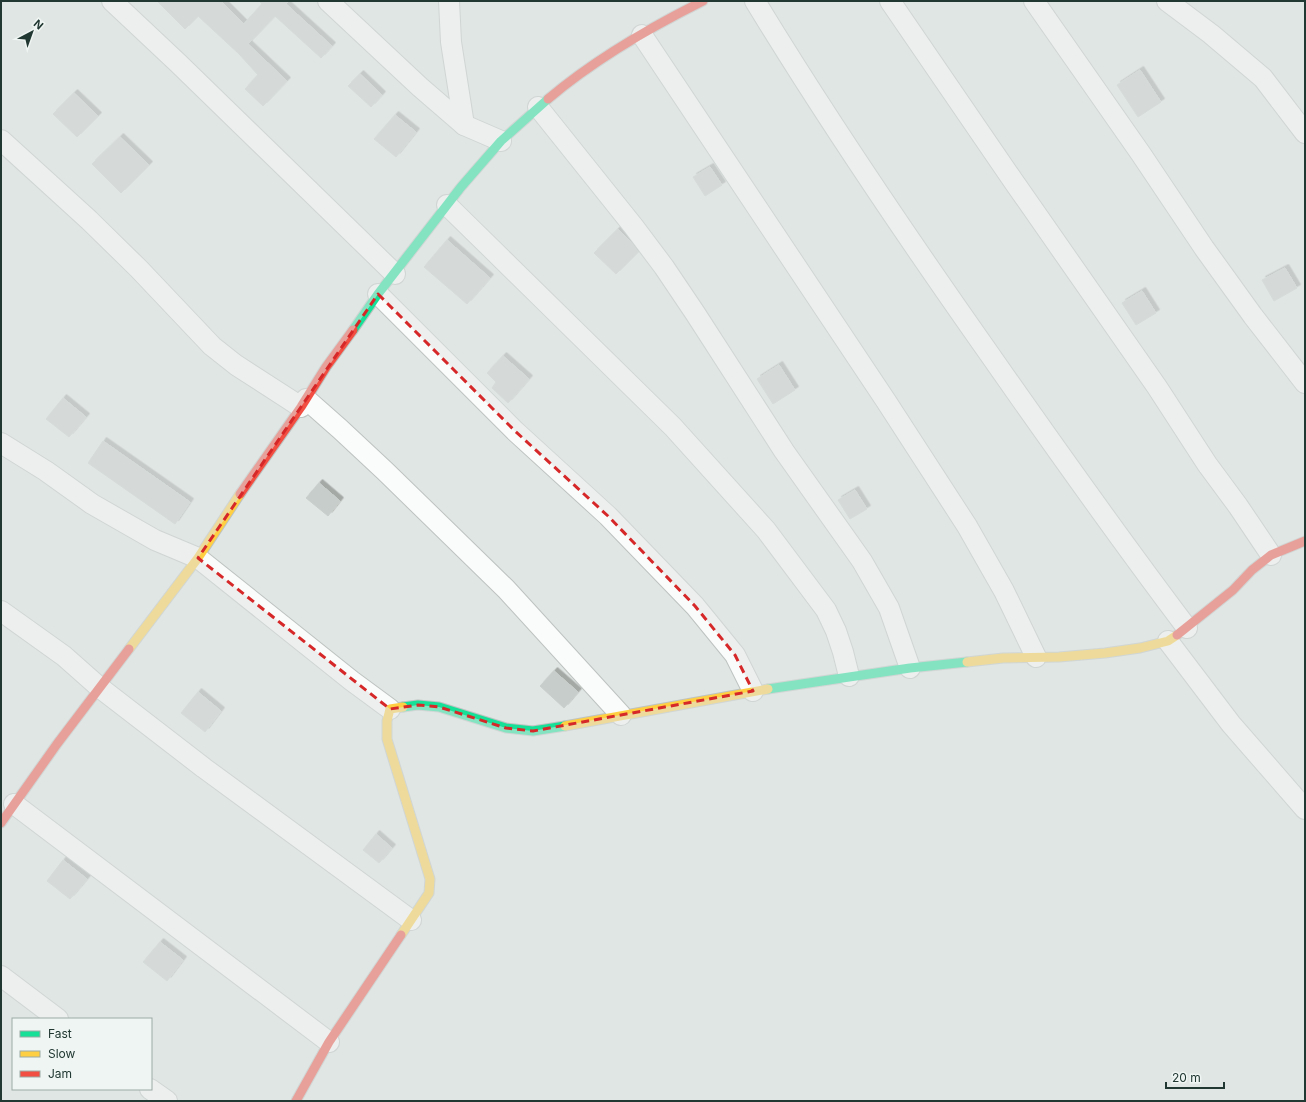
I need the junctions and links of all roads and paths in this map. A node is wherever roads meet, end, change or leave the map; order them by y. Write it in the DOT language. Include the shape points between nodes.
graph roads {
  1 [pos="112,1"];
  2 [pos="328,1"];
  3 [pos="449,1"];
  4 [pos="703,1"];
  5 [pos="755,1"];
  6 [pos="890,1"];
  7 [pos="1034,1"];
  8 [pos="1167,1"];
  9 [pos="642,35"];
  10 [pos="538,107"];
  11 [pos="464,125"];
  12 [pos="1305,133"];
  13 [pos="1,140"];
  14 [pos="501,141"];
  15 [pos="447,205"];
  16 [pos="395,274"];
  17 [pos="378,294"];
  18 [pos="1305,383"];
  19 [pos="303,403"];
  20 [pos="1,443"];
  21 [pos="1305,540"];
  22 [pos="1271,555"];
  23 [pos="198,558"];
  24 [pos="1,611"];
  25 [pos="1187,628"];
  26 [pos="1168,641"];
  27 [pos="1036,657"];
  28 [pos="910,668"];
  29 [pos="849,676"];
  30 [pos="99,687"];
  31 [pos="752,691"];
  32 [pos="390,709"];
  33 [pos="621,715"];
  34 [pos="14,804"];
  35 [pos="1305,809"];
  36 [pos="1,823"];
  37 [pos="411,920"];
  38 [pos="1,976"];
  39 [pos="57,1018"];
  40 [pos="329,1042"];
  41 [pos="151,1090"];
  42 [pos="167,1101"];
  43 [pos="296,1101"];
  1 -- 16 [label="street"];
  2 -- 11 [label="street"];
  3 -- 11 [label="street" via="451,42"];
  4 -- 9 [label="street"];
  5 -- 25 [label="street" via="830,122 904,233 1141,568"];
  6 -- 22 [label="street"];
  7 -- 18 [label="street" via="1204,248"];
  8 -- 12 [label="street" via="1263,78"];
  9 -- 10 [label="street" via="604,57"];
  9 -- 27 [label="street" via="967,526 1004,591"];
  10 -- 14 [label="street"];
  10 -- 28 [label="street" via="664,267 784,451 862,561 889,608"];
  11 -- 14 [label="street"];
  13 -- 19 [label="street" via="89,220 212,346 236,365"];
  14 -- 15 [label="street"];
  15 -- 16 [label="street"];
  15 -- 29 [label="street" via="673,427 766,530 826,610 836,631"];
  16 -- 17 [label="street"];
  17 -- 19 [label="street"];
  17 -- 31 [label="street" via="515,430 608,516 695,606 735,655"];
  19 -- 23 [label="street"];
  19 -- 33 [label="street" via="340,429 506,589"];
  20 -- 23 [label="street" via="98,507 155,540"];
  21 -- 22 [label="street"];
  22 -- 25 [label="street"];
  23 -- 30 [label="street"];
  23 -- 32 [label="street"];
  24 -- 30 [label="street" via="64,656"];
  25 -- 26 [label="street"];
  26 -- 27 [label="street" via="1105,653"];
  26 -- 35 [label="street" via="1231,724"];
  27 -- 28 [label="street"];
  28 -- 29 [label="street"];
  29 -- 31 [label="street"];
  30 -- 34 [label="street"];
  30 -- 37 [label="street"];
  31 -- 33 [label="street"];
  32 -- 33 [label="street" via="418,705 439,707 506,728 533,731"];
  32 -- 37 [label="street" via="387,739 430,879 428,893"];
  34 -- 36 [label="street"];
  34 -- 40 [label="street"];
  37 -- 40 [label="street"];
  38 -- 39 [label="street"];
  40 -- 43 [label="street"];
  41 -- 42 [label="street"];
}
